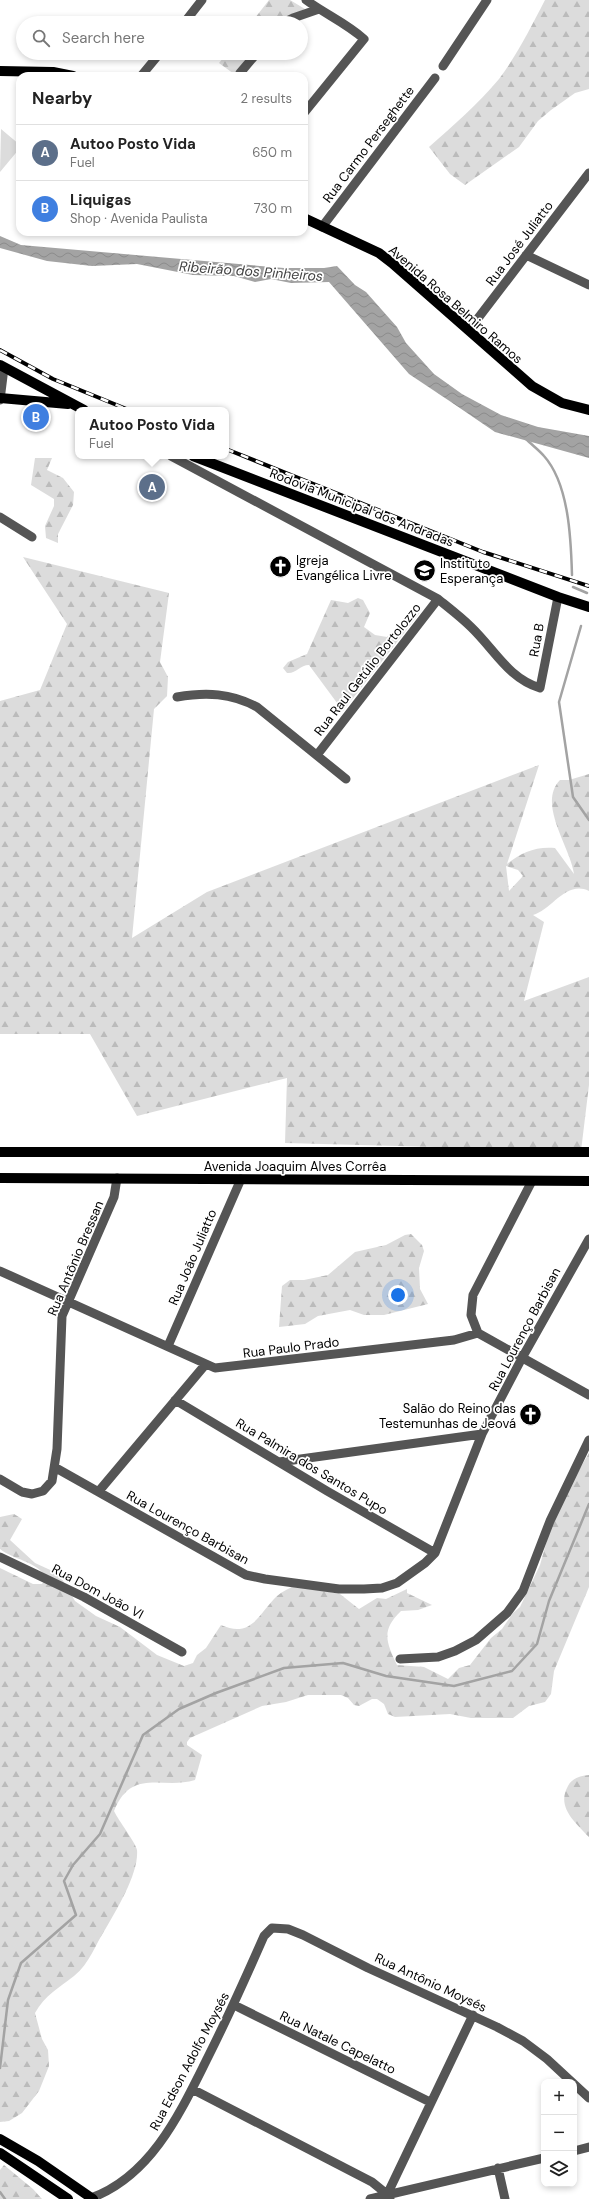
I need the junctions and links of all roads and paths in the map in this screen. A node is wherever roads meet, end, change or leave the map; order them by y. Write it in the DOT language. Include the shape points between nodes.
graph roads {
  1 [pos="202,0"];
  2 [pos="306,0"];
  3 [pos="487,0"];
  4 [pos="319,9"];
  5 [pos="189,16"];
  6 [pos="299,16"];
  7 [pos="154,60"];
  8 [pos="251,60"];
  9 [pos="443,66"];
  10 [pos="0,71"];
  11 [pos="53,72"];
  12 [pos="144,72"];
  13 [pos="241,72"];
  14 [pos="435,78"];
  15 [pos="308,108"];
  16 [pos="589,173"];
  17 [pos="308,220"];
  18 [pos="322,227"];
  19 [pos="526,255"];
  20 [pos="589,285"];
  21 [pos="469,330"];
  22 [pos="2,367"];
  23 [pos="0,399"];
  24 [pos="71,405"];
  25 [pos="76,407"];
  26 [pos="589,410"];
  27 [pos="177,459"];
  28 [pos="201,459"];
  29 [pos="0,517"];
  30 [pos="32,537"];
  31 [pos="558,597"];
  32 [pos="438,599"];
  33 [pos="589,606"];
  34 [pos="177,697"];
  35 [pos="318,755"];
  36 [pos="346,779"];
  37 [pos="0,1152"];
  38 [pos="589,1152"];
  39 [pos="0,1178"];
  40 [pos="118,1178"];
  41 [pos="241,1179"];
  42 [pos="532,1181"];
  43 [pos="589,1181"];
  44 [pos="589,1239"];
  45 [pos="0,1271"];
  46 [pos="67,1301"];
  47 [pos="478,1333"];
  48 [pos="168,1346"];
  49 [pos="522,1358"];
  50 [pos="205,1365"];
  51 [pos="589,1395"];
  52 [pos="175,1400"];
  53 [pos="482,1434"];
  54 [pos="589,1440"];
  55 [pos="279,1462"];
  56 [pos="56,1468"];
  57 [pos="0,1479"];
  58 [pos="99,1492"];
  59 [pos="435,1553"];
  60 [pos="0,1557"];
  61 [pos="182,1652"];
  62 [pos="400,1659"];
  63 [pos="267,1931"];
  64 [pos="234,2005"];
  65 [pos="473,2015"];
  66 [pos="192,2089"];
  67 [pos="589,2098"];
  68 [pos="430,2102"];
  69 [pos="0,2139"];
  70 [pos="589,2147"];
  71 [pos="577,2150"];
  72 [pos="0,2153"];
  73 [pos="541,2159"];
  74 [pos="498,2168"];
  75 [pos="92,2198"];
  76 [pos="388,2198"];
  77 [pos="68,2199"];
  78 [pos="370,2199"];
  79 [pos="505,2199"];
  1 -- 5 [label="street"];
  2 -- 4 [label="street"];
  3 -- 9 [label="street"];
  4 -- 6 [label="street"];
  4 -- 15 [label="street" via="346,24 364,39"];
  7 -- 12 [label="street"];
  8 -- 13 [label="street"];
  10 -- 11 [label="main road"];
  14 -- 18 [label="street, Rua Carmo Perseghette"];
  16 -- 19 [label="street, Rua José Juliatto"];
  17 -- 18 [label="main road, Avenida Rosa Belmiro Ramos"];
  18 -- 21 [label="main road, Avenida Rosa Belmiro Ramos" via="379,254 392,263"];
  19 -- 20 [label="street"];
  19 -- 21 [label="street, Rua José Juliatto"];
  21 -- 26 [label="main road, Avenida Rosa Belmiro Ramos" via="532,386 562,403"];
  22 -- 23 [label="street"];
  22 -- 24 [label="main road"];
  23 -- 24 [label="main road"];
  24 -- 25 [label="main road"];
  27 -- 32 [label="street"];
  28 -- 31 [label="main road, Rodovia Municipal dos Andradas"];
  29 -- 30 [label="street"];
  31 -- 32 [label="street, Rua B" via="540,688 526,684 515,676 472,627"];
  31 -- 33 [label="main road, Rodovia Municipal dos Andradas"];
  32 -- 35 [label="street, Rua Raul Getúlio Bortolozzo"];
  34 -- 35 [label="street" via="203,693 240,698 257,707"];
  35 -- 36 [label="street"];
  37 -- 38 [label="main road, Avenida Joaquim Alves Corrêa"];
  39 -- 40 [label="main road, Avenida Joaquim Alves Corrêa"];
  40 -- 41 [label="main road, Avenida Joaquim Alves Corrêa"];
  40 -- 46 [label="street, Rua Antônio Bressan" via="114,1197"];
  41 -- 42 [label="main road, Avenida Joaquim Alves Corrêa"];
  41 -- 48 [label="street, Rua João Juliatto"];
  42 -- 43 [label="main road, Avenida Joaquim Alves Corrêa"];
  42 -- 47 [label="street" via="473,1295 471,1315"];
  44 -- 49 [label="street, Rua Lourenço Barbisan"];
  45 -- 46 [label="street, Rua Paulo Prado"];
  46 -- 48 [label="street, Rua Paulo Prado"];
  46 -- 56 [label="street, Rua Antônio Bressan" via="60,1327"];
  47 -- 49 [label="street"];
  47 -- 50 [label="street, Rua Paulo Prado" via="454,1340 231,1368"];
  48 -- 50 [label="street, Rua Paulo Prado"];
  49 -- 51 [label="street"];
  49 -- 53 [label="street, Rua Lourenço Barbisan"];
  50 -- 52 [label="street"];
  52 -- 55 [label="street, Rua Palmira dos Santos Pupo"];
  52 -- 58 [label="street"];
  53 -- 55 [label="street"];
  53 -- 59 [label="street, Rua Lourenço Barbisan"];
  54 -- 62 [label="street" via="550,1521 523,1591 507,1613 476,1640 456,1651 438,1657"];
  55 -- 59 [label="street, Rua Palmira dos Santos Pupo"];
  56 -- 57 [label="street" via="48,1487 32,1494 22,1492"];
  56 -- 58 [label="street, Rua Lourenço Barbisan"];
  58 -- 59 [label="street, Rua Lourenço Barbisan" via="246,1575 254,1577 339,1589 382,1588 409,1576"];
  60 -- 61 [label="street, Rua Dom João VI" via="84,1597"];
  63 -- 64 [label="street, Rua Edson Adolfo Moysés"];
  63 -- 65 [label="street, Rua Antônio Moysés" via="278,1928 303,1935 368,1968"];
  64 -- 66 [label="street, Rua Edson Adolfo Moysés"];
  64 -- 68 [label="street, Rua Natale Capelatto"];
  65 -- 67 [label="street, Rua Antônio Moysés" via="523,2041 565,2074"];
  65 -- 68 [label="street"];
  66 -- 75 [label="street, Rua Edson Adolfo Moysés" via="171,2128 154,2151 116,2187"];
  66 -- 76 [label="street" via="372,2182"];
  68 -- 76 [label="street" via="393,2180"];
  69 -- 75 [label="main road"];
  70 -- 71 [label="street"];
  72 -- 77 [label="main road"];
  73 -- 74 [label="street"];
  74 -- 76 [label="street"];
  74 -- 79 [label="street"];
  76 -- 78 [label="street"];
}
